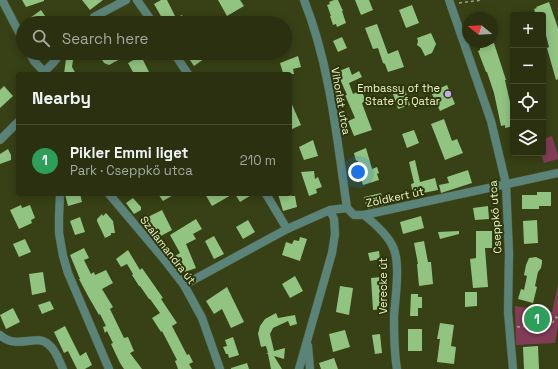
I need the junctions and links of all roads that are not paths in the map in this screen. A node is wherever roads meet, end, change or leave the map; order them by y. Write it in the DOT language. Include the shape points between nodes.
graph roads {
  1 [pos="2,0"];
  2 [pos="126,0"];
  3 [pos="137,0"];
  4 [pos="304,0"];
  5 [pos="450,2"];
  6 [pos="96,16"];
  7 [pos="148,16"];
  8 [pos="16,27"];
  9 [pos="34,60"];
  10 [pos="55,60"];
  11 [pos="179,60"];
  12 [pos="44,72"];
  13 [pos="46,72"];
  14 [pos="187,72"];
  15 [pos="16,124"];
  16 [pos="0,140"];
  17 [pos="558,173"];
  18 [pos="506,184"];
  19 [pos="60,196"];
  20 [pos="111,196"];
  21 [pos="267,196"];
  22 [pos="347,208"];
  23 [pos="330,210"];
  24 [pos="364,215"];
  25 [pos="287,229"];
  26 [pos="184,285"];
  27 [pos="0,335"];
  28 [pos="307,342"];
  29 [pos="63,369"];
  30 [pos="110,369"];
  31 [pos="220,369"];
  32 [pos="299,369"];
  33 [pos="310,369"];
  34 [pos="396,369"];
  35 [pos="512,369"];
  1 -- 8 [label="street"];
  2 -- 6 [label="street"];
  3 -- 7 [label="street"];
  4 -- 22 [label="street, Vihorlát utca" via="319,43 333,110"];
  5 -- 18 [label="street, Cseppkő utca" via="492,120"];
  9 -- 12 [label="street"];
  10 -- 13 [label="street"];
  11 -- 14 [label="street"];
  15 -- 16 [label="street"];
  17 -- 18 [label="street, Zöldkert út"];
  18 -- 24 [label="street, Zöldkert út"];
  18 -- 35 [label="street, Cseppkő utca"];
  19 -- 30 [label="street" via="63,256"];
  20 -- 26 [label="street, Szalamandra út"];
  21 -- 25 [label="street"];
  22 -- 23 [label="street, Zöldkert út"];
  22 -- 24 [label="street, Zöldkert út" via="354,215"];
  23 -- 25 [label="street, Zöldkert út"];
  23 -- 28 [label="street" via="334,219 335,234 332,253"];
  24 -- 34 [label="street, Verecke út" via="388,239 395,255"];
  25 -- 26 [label="street, Zöldkert út"];
  26 -- 31 [label="street, Szalamandra út" via="202,318"];
  27 -- 29 [label="street" via="14,342 47,342"];
  28 -- 32 [label="street"];
  28 -- 33 [label="street"];
}
